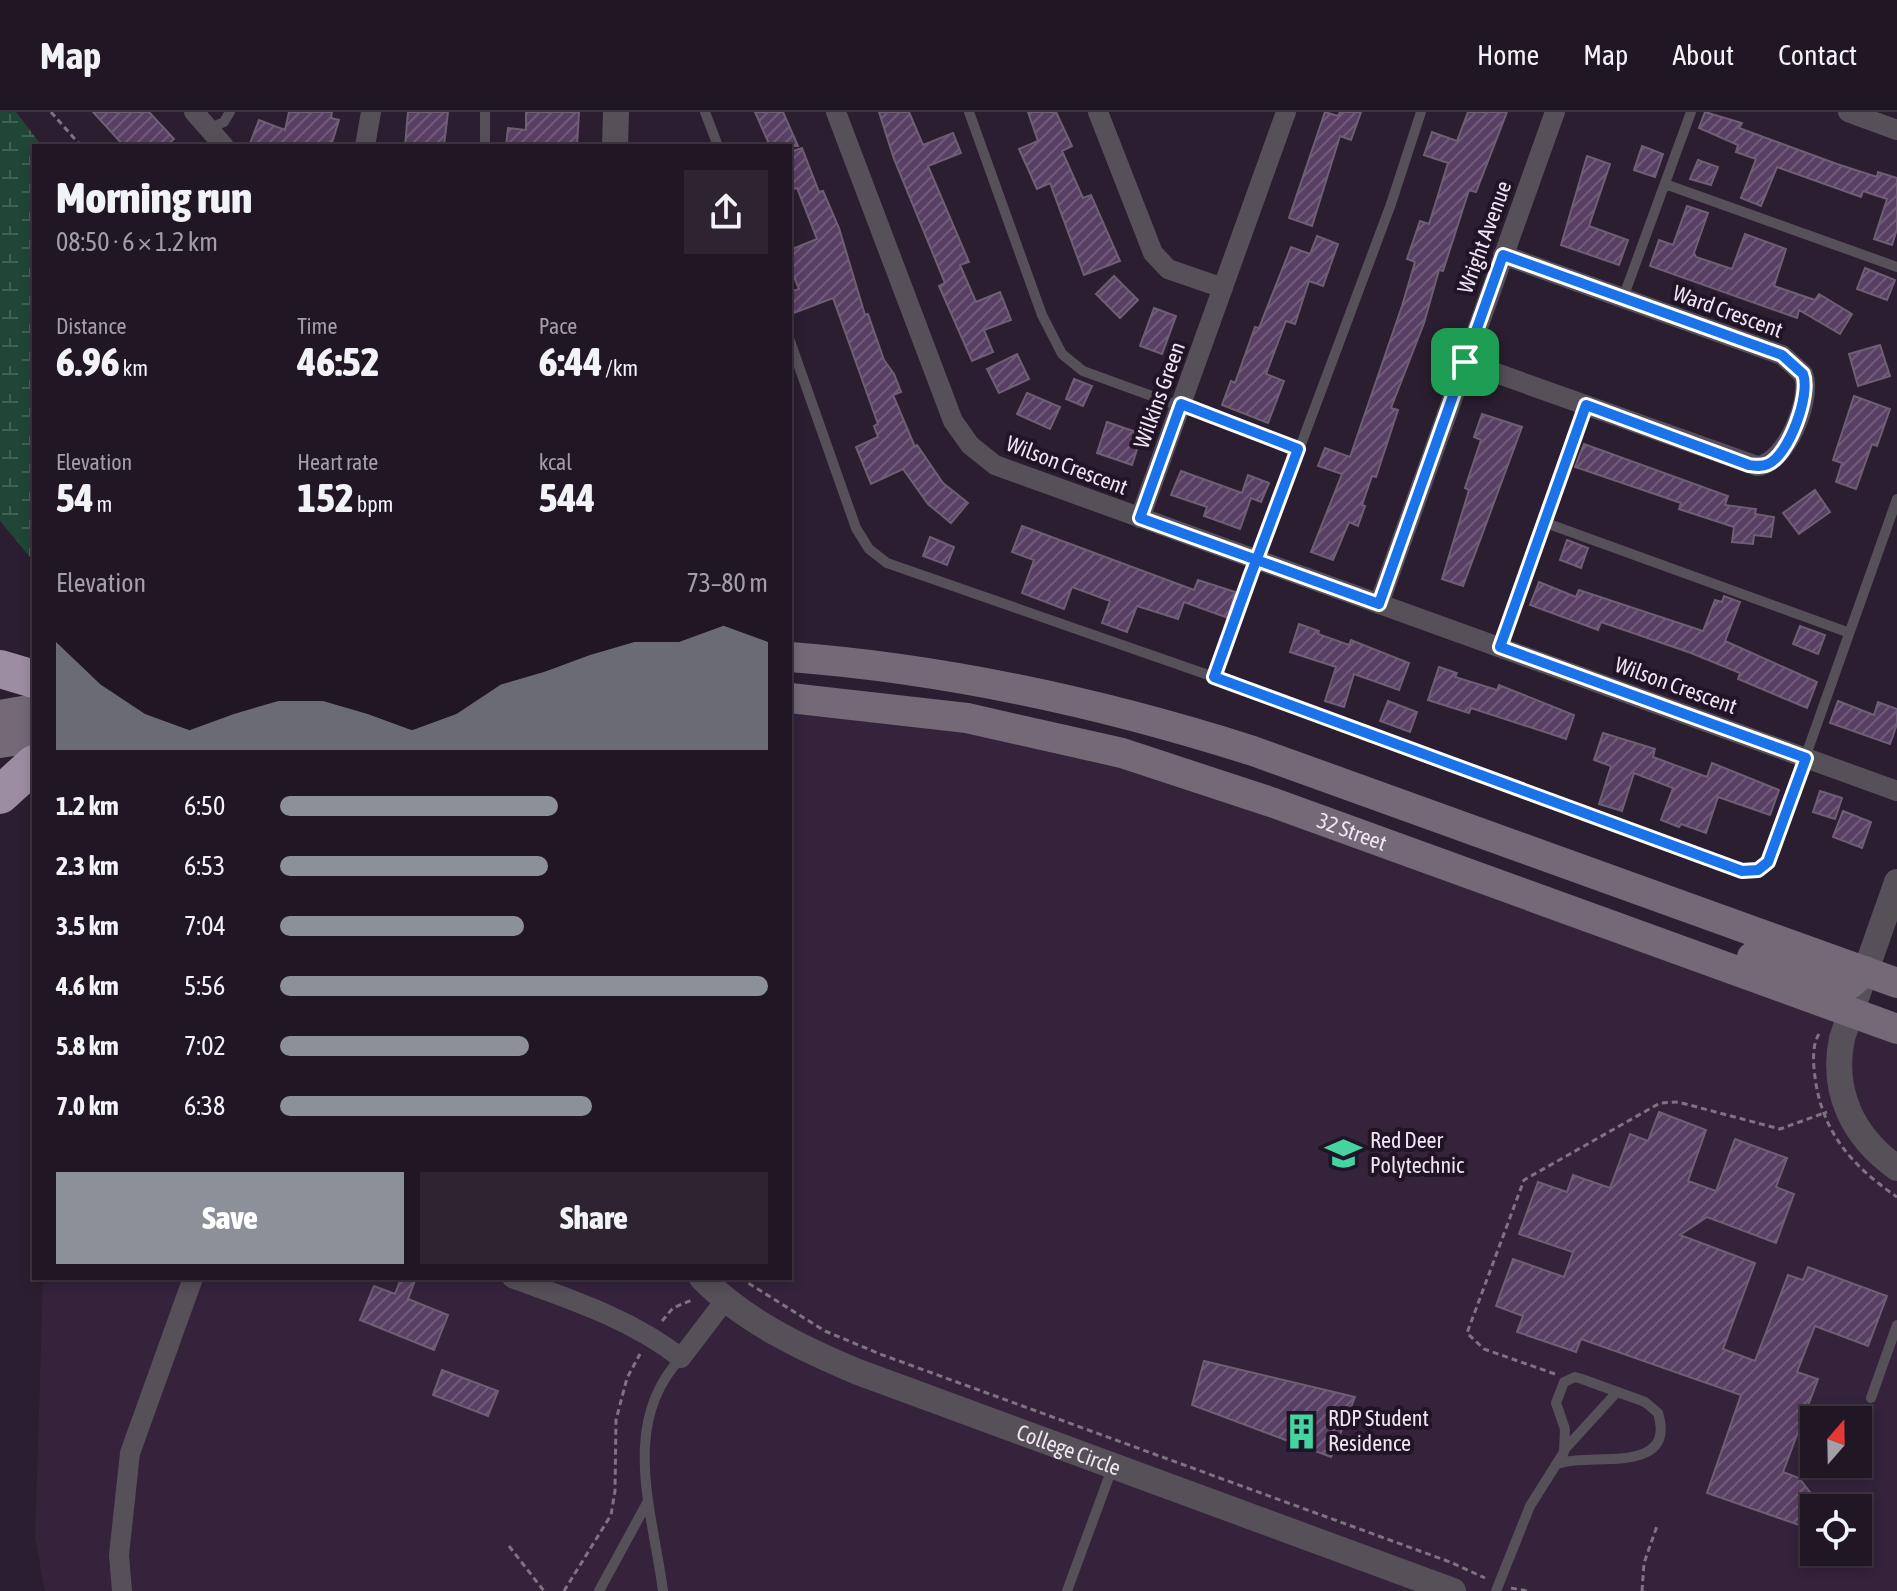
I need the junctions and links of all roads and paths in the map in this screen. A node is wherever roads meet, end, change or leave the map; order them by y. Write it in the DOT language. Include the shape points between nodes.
graph roads {
  1 [pos="51,112"];
  2 [pos="194,112"];
  3 [pos="230,112"];
  4 [pos="371,112"];
  5 [pos="485,112"];
  6 [pos="616,112"];
  7 [pos="705,112"];
  8 [pos="836,112"];
  9 [pos="969,112"];
  10 [pos="1098,112"];
  11 [pos="1286,112"];
  12 [pos="1421,112"];
  13 [pos="1555,112"];
  14 [pos="1691,112"];
  15 [pos="1848,112"];
  16 [pos="208,129"];
  17 [pos="1897,130"];
  18 [pos="79,144"];
  19 [pos="222,144"];
  20 [pos="365,144"];
  21 [pos="485,144"];
  22 [pos="615,144"];
  23 [pos="717,144"];
  24 [pos="1665,184"];
  25 [pos="1503,255"];
  26 [pos="1897,267"];
  27 [pos="1223,288"];
  28 [pos="1623,298"];
  29 [pos="792,347"];
  30 [pos="1465,362"];
  31 [pos="1181,404"];
  32 [pos="1586,405"];
  33 [pos="1298,449"];
  34 [pos="1897,499"];
  35 [pos="1140,518"];
  36 [pos="1546,523"];
  37 [pos="1256,560"];
  38 [pos="1379,604"];
  39 [pos="1847,632"];
  40 [pos="1500,647"];
  41 [pos="792,657"];
  42 [pos="0,669"];
  43 [pos="1214,677"];
  44 [pos="32,678"];
  45 [pos="792,698"];
  46 [pos="32,709"];
  47 [pos="0,715"];
  48 [pos="32,738"];
  49 [pos="0,743"];
  50 [pos="1806,758"];
  51 [pos="32,766"];
  52 [pos="1897,791"];
  53 [pos="0,795"];
  54 [pos="1897,882"];
  55 [pos="1563,910"];
  56 [pos="1865,971"];
  57 [pos="1897,983"];
  58 [pos="1897,1008"];
  59 [pos="1851,1012"];
  60 [pos="1897,1029"];
  61 [pos="1846,1106"];
  62 [pos="1897,1168"];
  63 [pos="192,1280"];
  64 [pos="518,1280"];
  65 [pos="698,1288"];
  66 [pos="733,1288"];
  67 [pos="1896,1329"];
  68 [pos="651,1337"];
  69 [pos="681,1358"];
  70 [pos="1569,1379"];
  71 [pos="1617,1392"];
  72 [pos="1871,1398"];
  73 [pos="1565,1449"];
  74 [pos="1561,1463"];
  75 [pos="1113,1466"];
  76 [pos="647,1503"];
  77 [pos="1657,1526"];
  78 [pos="509,1546"];
  79 [pos="1476,1574"];
  80 [pos="1518,1590"];
  81 [pos="122,1591"];
  82 [pos="544,1591"];
  83 [pos="564,1591"];
  84 [pos="599,1591"];
  85 [pos="663,1591"];
  86 [pos="1067,1591"];
  87 [pos="1453,1591"];
  88 [pos="1496,1591"];
  89 [pos="1527,1591"];
  90 [pos="1642,1591"];
  1 -- 18 [label="path"];
  2 -- 16 [label="street"];
  3 -- 16 [label="lane" via="224,122"];
  4 -- 20 [label="street"];
  5 -- 21 [label="lane"];
  6 -- 22 [label="street"];
  7 -- 23 [label="lane"];
  8 -- 35 [label="street, Wilson Crescent" via="960,435 1007,470"];
  9 -- 31 [label="lane" via="1042,315 1062,354 1083,371"];
  10 -- 27 [label="street" via="1153,253 1168,269"];
  11 -- 27 [label="street, Wilkins Green"];
  12 -- 33 [label="lane"];
  13 -- 25 [label="street, Wright Avenue"];
  14 -- 24 [label="lane"];
  15 -- 17 [label="street"];
  16 -- 19 [label="street"];
  24 -- 26 [label="lane"];
  24 -- 28 [label="lane"];
  25 -- 28 [label="street, Ward Crescent"];
  25 -- 30 [label="street, Wright Avenue"];
  27 -- 31 [label="street, Wilkins Green"];
  28 -- 32 [label="street, Ward Crescent" via="1790,360 1806,381 1804,397 1784,449 1770,463 1757,466"];
  29 -- 43 [label="lane" via="856,528 869,549 887,563"];
  30 -- 32 [label="street, Ward Crescent"];
  30 -- 38 [label="street, Wright Avenue"];
  31 -- 33 [label="lane"];
  31 -- 35 [label="street, Wilkins Green"];
  32 -- 36 [label="lane"];
  33 -- 37 [label="lane"];
  34 -- 39 [label="lane"];
  35 -- 37 [label="street, Wilson Crescent"];
  36 -- 39 [label="lane"];
  36 -- 40 [label="lane"];
  37 -- 38 [label="street, Wilson Crescent"];
  37 -- 43 [label="lane"];
  38 -- 40 [label="street, Wilson Crescent"];
  39 -- 50 [label="lane" via="1849,643"];
  40 -- 50 [label="street, Wilson Crescent"];
  41 -- 56 [label="main road, 32 Street" via="1016,688 1173,726"];
  42 -- 44 [label="highway"];
  43 -- 50 [label="lane" via="1742,871 1758,870 1768,862"];
  45 -- 55 [label="main road, 32 Street" via="967,718 1122,753"];
  46 -- 47 [label="main road"];
  48 -- 49 [label="main road"];
  50 -- 52 [label="street, Wilson Crescent"];
  51 -- 53 [label="highway"];
  54 -- 56 [label="street"];
  55 -- 56 [label="main road" via="1695,939 1839,984 1850,984"];
  55 -- 59 [label="main road, 32 Street"];
  56 -- 57 [label="main road, 32 Street"];
  56 -- 59 [label="street"];
  58 -- 59 [label="main road"];
  59 -- 60 [label="main road, 32 Street"];
  59 -- 61 [label="street" via="1839,1062"];
  61 -- 62 [label="street" via="1865,1141"];
  61 -- 70 [label="path" via="1780,1129 1678,1102 1660,1103 1524,1180 1467,1333 1484,1349"];
  63 -- 81 [label="street" via="130,1453 119,1555"];
  64 -- 68 [label="street" via="588,1305"];
  65 -- 66 [label="street, College Circle"];
  65 -- 68 [label="path" via="673,1308"];
  66 -- 69 [label="street"];
  66 -- 75 [label="street, College Circle" via="788,1339 844,1367"];
  66 -- 79 [label="path" via="836,1335"];
  67 -- 72 [label="lane"];
  68 -- 69 [label="street"];
  68 -- 83 [label="path" via="627,1378 616,1420 611,1515"];
  69 -- 76 [label="lane" via="660,1383 647,1414"];
  70 -- 71 [label="lane"];
  70 -- 73 [label="lane" via="1556,1403"];
  71 -- 73 [label="lane"];
  71 -- 74 [label="lane" via="1658,1413 1660,1429 1651,1449 1637,1458"];
  73 -- 74 [label="lane"];
  74 -- 88 [label="lane" via="1530,1506"];
  75 -- 86 [label="lane"];
  75 -- 87 [label="street, College Circle"];
  76 -- 84 [label="lane"];
  76 -- 85 [label="lane"];
  77 -- 90 [label="path" via="1644,1563"];
  78 -- 82 [label="path"];
  80 -- 89 [label="path"];
}
